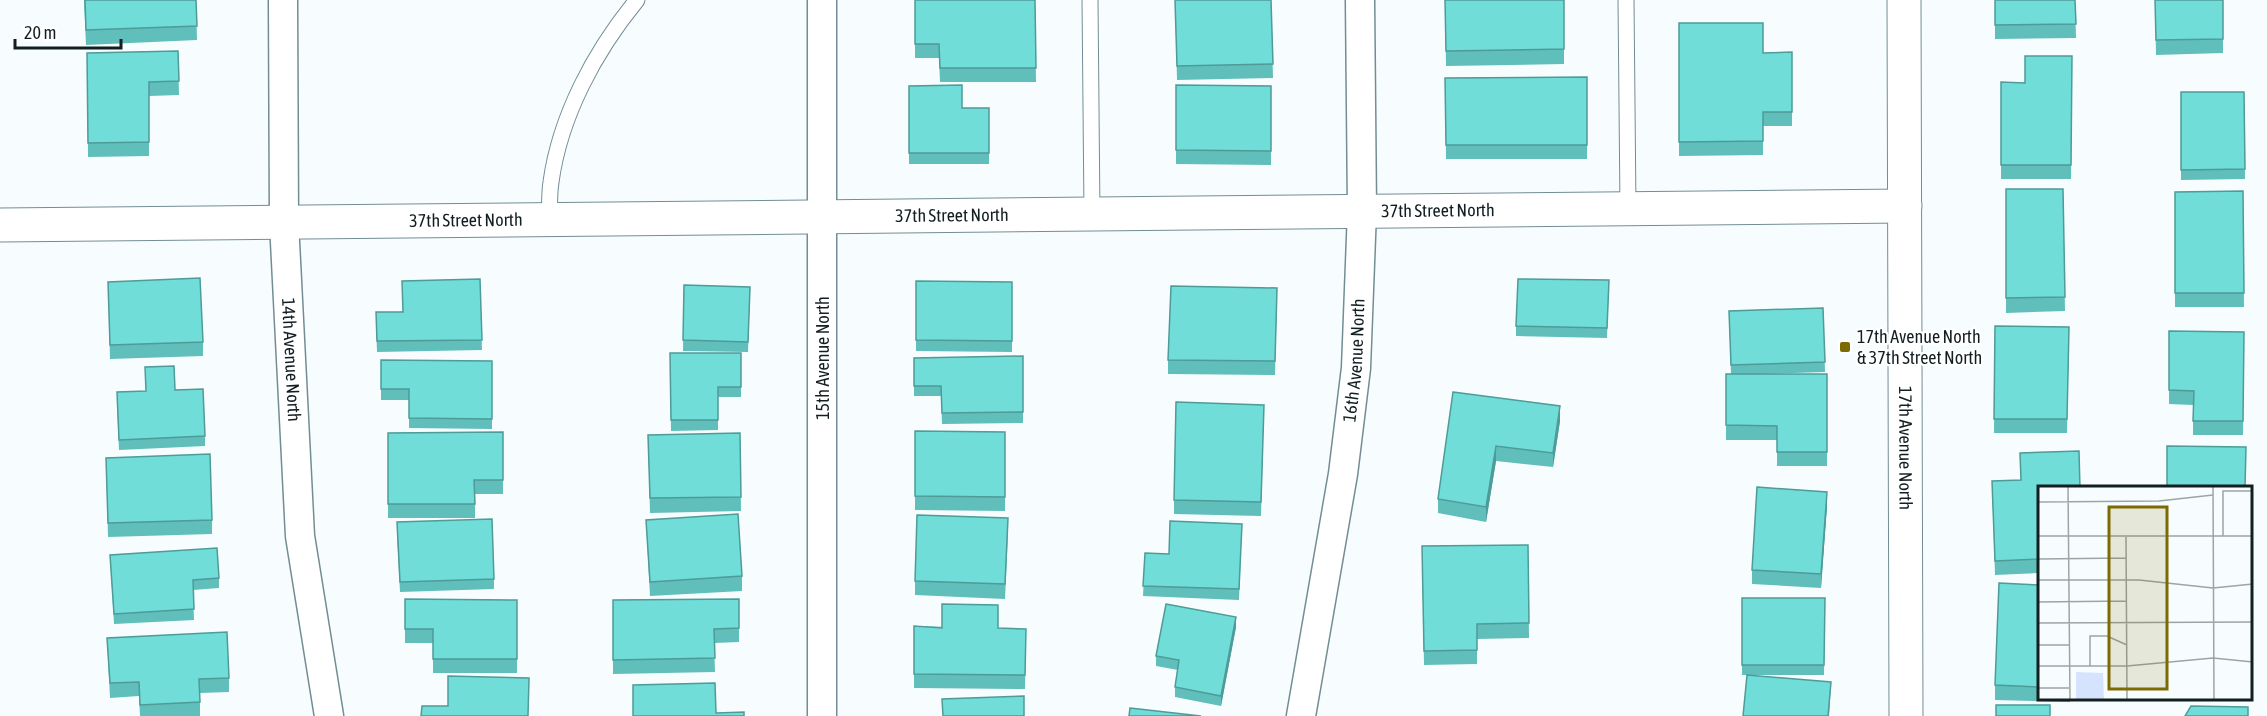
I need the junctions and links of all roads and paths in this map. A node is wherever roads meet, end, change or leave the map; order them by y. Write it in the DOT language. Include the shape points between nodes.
graph roads {
  1 [pos="283,0"];
  2 [pos="637,0"];
  3 [pos="822,0"];
  4 [pos="1090,0"];
  5 [pos="1360,0"];
  6 [pos="1626,0"];
  7 [pos="1904,0"];
  8 [pos="1905,206"];
  9 [pos="1628,208"];
  10 [pos="1362,211"];
  11 [pos="1092,214"];
  12 [pos="823,217"];
  13 [pos="549,219"];
  14 [pos="284,222"];
  15 [pos="0,225"];
  16 [pos="329,716"];
  17 [pos="822,716"];
  18 [pos="1301,716"];
  19 [pos="1906,716"];
  1 -- 14 [label="street, 14th Avenue North"];
  2 -- 13 [label="lane" via="619,22 578,93 561,139 551,183"];
  3 -- 12 [label="street, 15th Avenue North"];
  4 -- 11 [label="lane"];
  5 -- 10 [label="street, 16th Avenue North"];
  6 -- 9 [label="lane"];
  7 -- 8 [label="street, 17th Avenue North"];
  8 -- 9 [label="street, 37th Street North"];
  8 -- 19 [label="street, 17th Avenue North"];
  9 -- 10 [label="street, 37th Street North"];
  10 -- 11 [label="street, 37th Street North"];
  10 -- 18 [label="street, 16th Avenue North" via="1356,368"];
  11 -- 12 [label="street, 37th Street North"];
  12 -- 13 [label="street, 37th Street North"];
  12 -- 17 [label="street, 15th Avenue North"];
  13 -- 14 [label="street, 37th Street North"];
  14 -- 15 [label="street, 37th Street North"];
  14 -- 16 [label="street, 14th Avenue North" via="300,536"];
}
